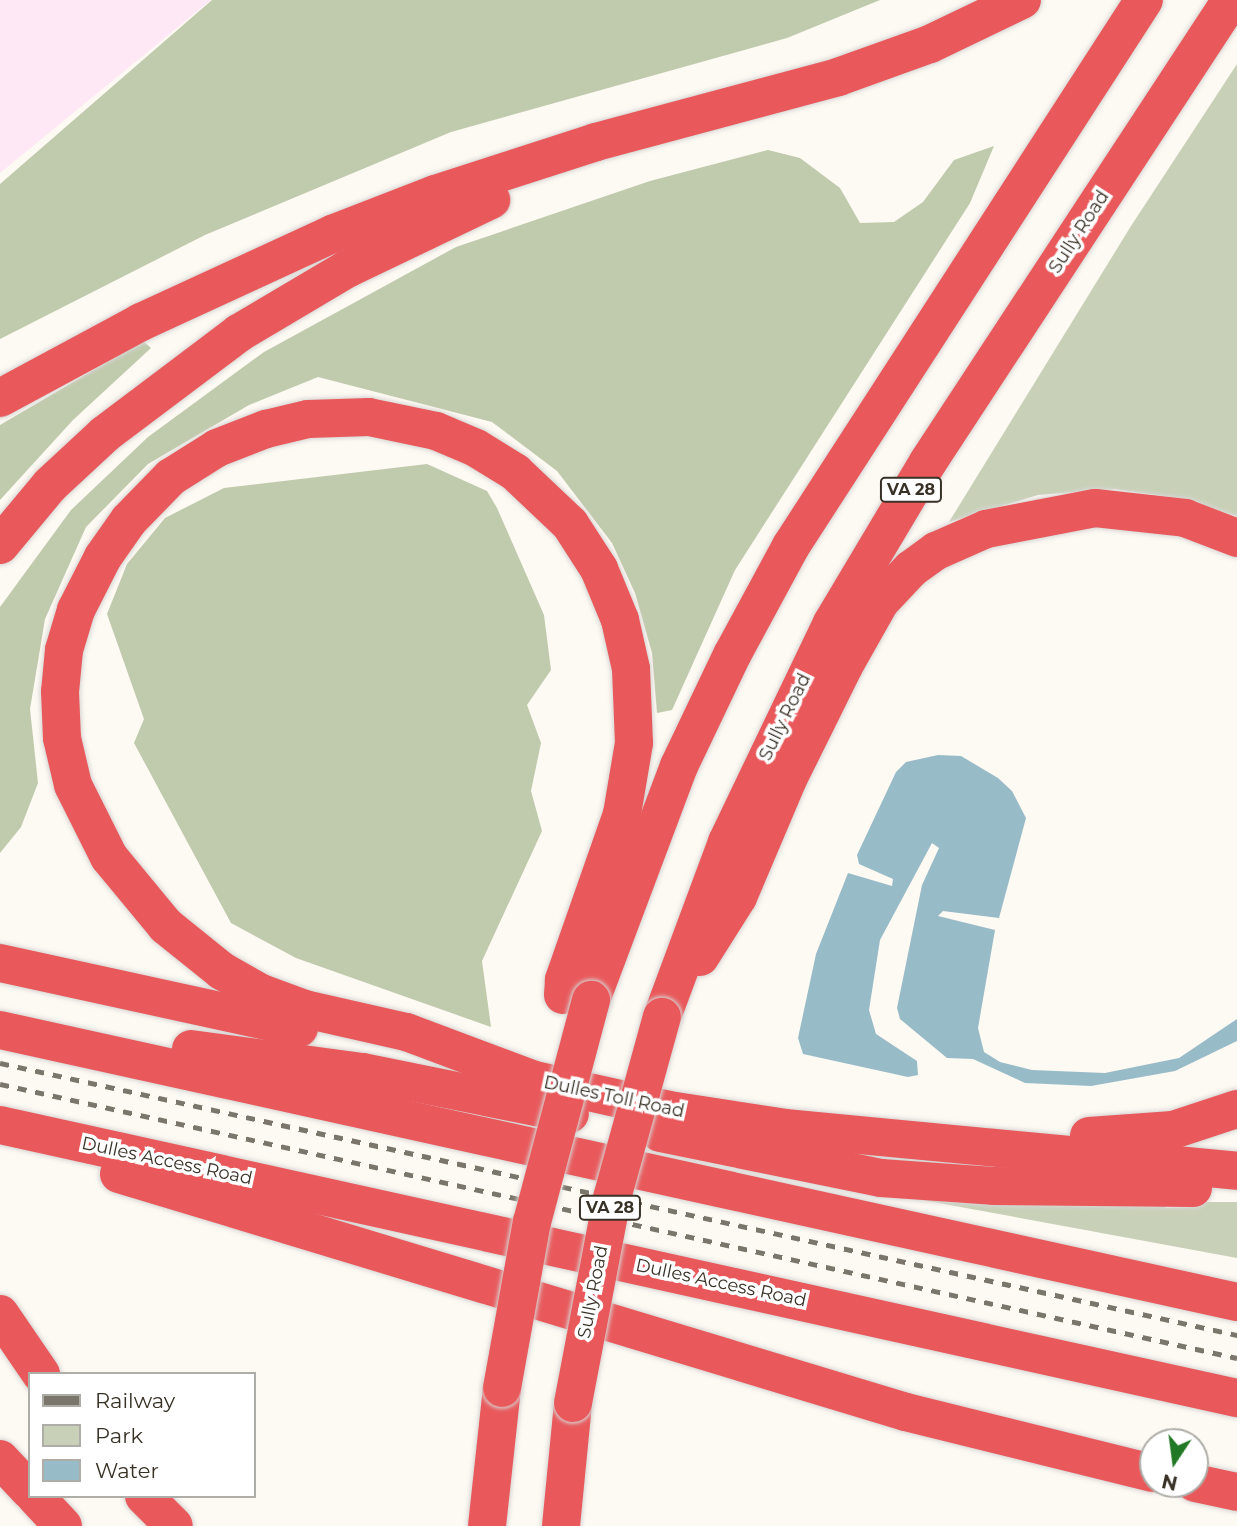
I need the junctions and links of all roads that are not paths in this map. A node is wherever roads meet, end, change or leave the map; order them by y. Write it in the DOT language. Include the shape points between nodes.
graph roads {
  1 [pos="1022,0"];
  2 [pos="1144,0"];
  3 [pos="1231,0"];
  4 [pos="778,95"];
  5 [pos="0,398"];
  6 [pos="1237,538"];
  7 [pos="0,545"];
  8 [pos="0,962"];
  9 [pos="577,998"];
  10 [pos="0,1013"];
  11 [pos="662,1017"];
  12 [pos="0,1030"];
  13 [pos="532,1079"];
  14 [pos="1237,1109"];
  15 [pos="0,1125"];
  16 [pos="0,1137"];
  17 [pos="913,1140"];
  18 [pos="1237,1171"];
  19 [pos="1237,1188"];
  20 [pos="1237,1302"];
  21 [pos="0,1314"];
  22 [pos="40,1372"];
  23 [pos="1237,1398"];
  24 [pos="0,1459"];
  25 [pos="1139,1470"];
  26 [pos="1209,1486"];
  27 [pos="28,1489"];
  28 [pos="1237,1492"];
  29 [pos="37,1498"];
  30 [pos="146,1498"];
  31 [pos="63,1526"];
  32 [pos="174,1526"];
  33 [pos="488,1526"];
  34 [pos="561,1526"];
  1 -- 4 [label="highway" via="930,44"];
  2 -- 9 [label="highway" via="785,556 732,655"];
  3 -- 11 [label="highway, Sully Road / VA 28" via="922,473 832,623 727,842"];
  4 -- 5 [label="highway" via="574,149 332,234 141,322"];
  4 -- 7 [label="highway" via="455,214 347,269 239,333 140,405 50,485"];
  6 -- 11 [label="highway" via="1185,519 1096,508 986,529 936,551 911,569 880,602 844,666 788,779 738,897"];
  8 -- 13 [label="highway, Dulles Toll Road"];
  9 -- 13 [label="highway" via="564,979 622,814 634,743 631,669 620,620 599,569 570,524 515,472 476,448 436,431 369,417 308,419 265,429 217,448 171,477 135,513 103,557 76,610 64,650 62,738 73,785 109,857 166,926 222,971 261,993 305,1009 406,1032"];
  9 -- 33 [label="highway, bridge" via="502,1388"];
  10 -- 19 [label="highway" via="127,1039 408,1080 881,1178 994,1186"];
  11 -- 34 [label="highway, Sully Road / VA 28, bridge" via="612,1198 573,1403"];
  12 -- 20 [label="highway"];
  13 -- 17 [label="highway, Dulles Toll Road" via="730,1121"];
  14 -- 17 [label="highway" via="1202,1123 1146,1135 1022,1133"];
  15 -- 23 [label="highway, Dulles Access Road"];
  16 -- 25 [label="highway" via="893,1409"];
  17 -- 18 [label="highway, Dulles Toll Road"];
  21 -- 22 [label="highway"];
  24 -- 27 [label="highway"];
  26 -- 28 [label="highway"];
  29 -- 31 [label="highway"];
  30 -- 32 [label="highway"];
}
